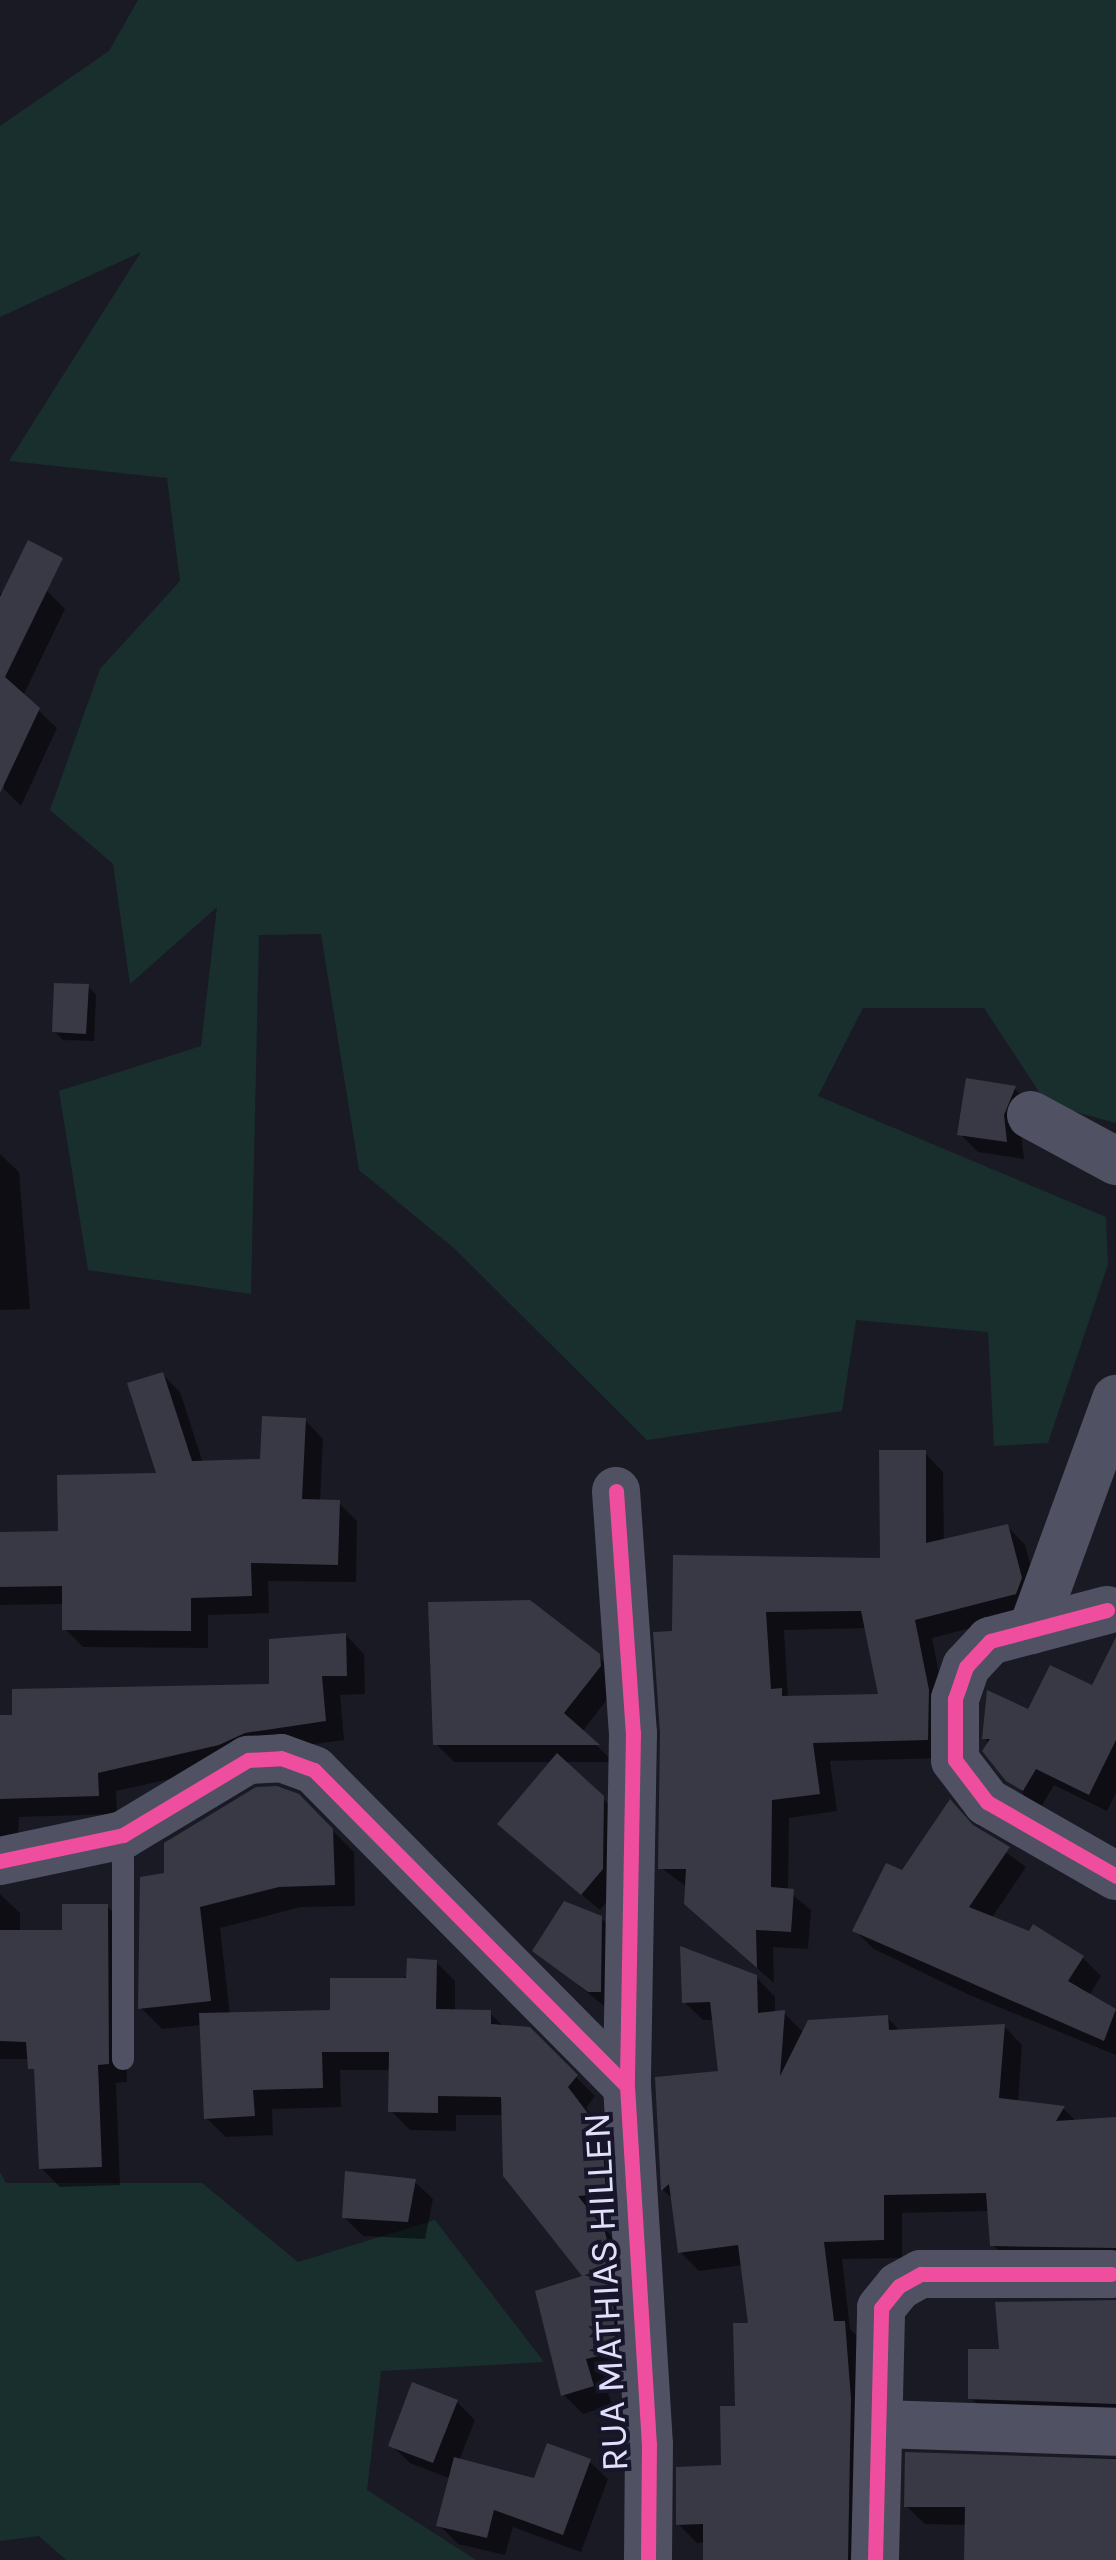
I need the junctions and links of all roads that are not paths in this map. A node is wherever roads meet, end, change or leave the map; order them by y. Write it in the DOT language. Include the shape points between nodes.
graph roads {
  1 [pos="1031,1115"];
  2 [pos="1116,1161"];
  3 [pos="1116,1398"];
  4 [pos="616,1491"];
  5 [pos="1107,1610"];
  6 [pos="1032,1630"];
  7 [pos="122,1835"];
  8 [pos="0,1861"];
  9 [pos="1116,1876"];
  10 [pos="122,2059"];
  11 [pos="627,2086"];
  12 [pos="1111,2274"];
  13 [pos="881,2424"];
  14 [pos="1116,2432"];
  15 [pos="648,2560"];
  16 [pos="875,2560"];
  1 -- 2 [label="street"];
  3 -- 6 [label="street"];
  4 -- 11 [label="street" via="633,1732"];
  5 -- 6 [label="street"];
  6 -- 9 [label="street" via="990,1641 966,1667 955,1700 955,1760 987,1802"];
  7 -- 8 [label="street, RUA MATHIAS HILLEN"];
  7 -- 10 [label="lane"];
  7 -- 11 [label="street, RUA MATHIAS HILLEN" via="248,1760 281,1758 314,1770"];
  11 -- 15 [label="street, RUA MATHIAS HILLEN" via="649,2444"];
  12 -- 13 [label="street" via="921,2274 899,2286 880,2308"];
  13 -- 14 [label="street"];
  13 -- 16 [label="street"];
}
